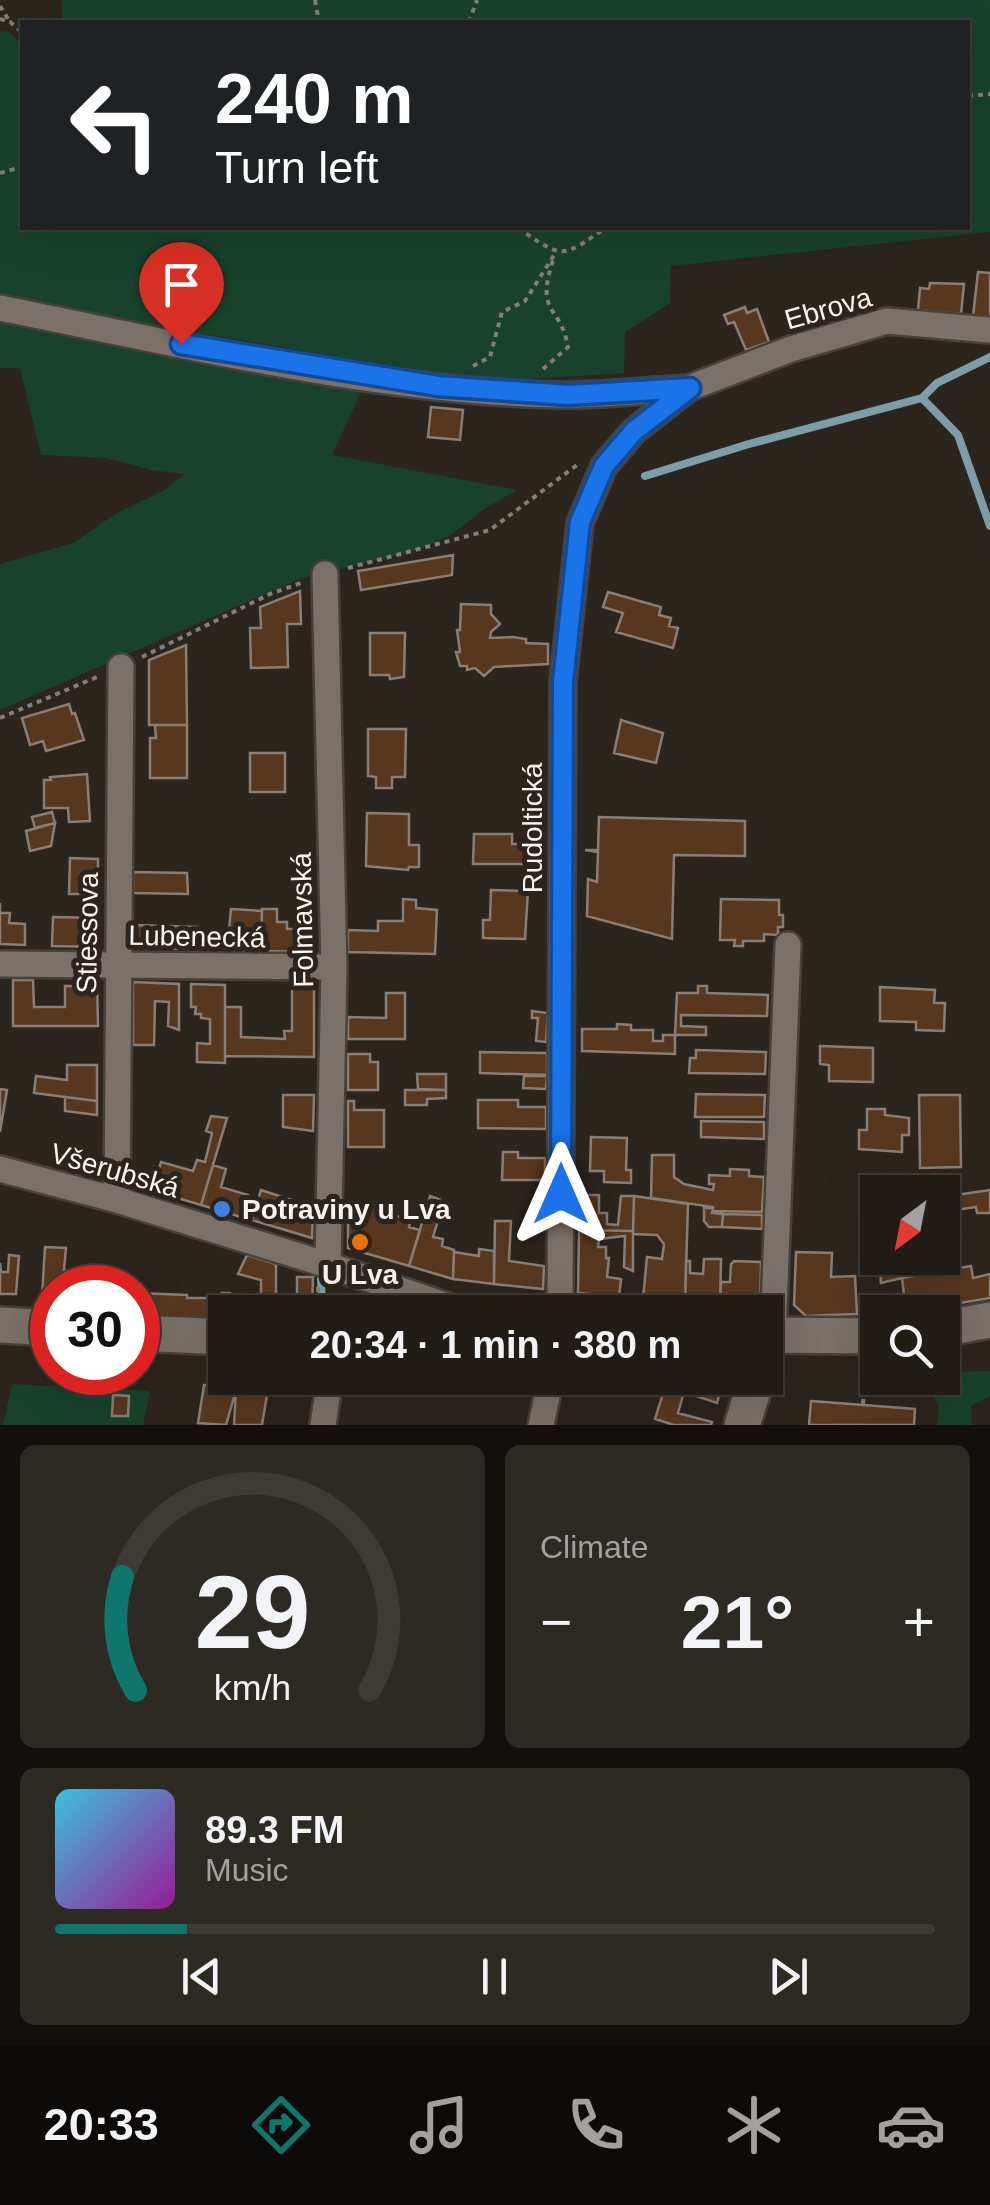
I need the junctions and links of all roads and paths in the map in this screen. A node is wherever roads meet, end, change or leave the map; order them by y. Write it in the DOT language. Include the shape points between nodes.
graph roads {
  1 [pos="0,6"];
  2 [pos="0,19"];
  3 [pos="10,22"];
  4 [pos="20,30"];
  5 [pos="521,230"];
  6 [pos="603,230"];
  7 [pos="556,252"];
  8 [pos="0,308"];
  9 [pos="990,330"];
  10 [pos="690,388"];
  11 [pos="466,389"];
  12 [pos="568,395"];
  13 [pos="324,574"];
  14 [pos="121,667"];
  15 [pos="788,946"];
  16 [pos="0,964"];
  17 [pos="116,965"];
  18 [pos="334,968"];
  19 [pos="0,1169"];
  20 [pos="117,1200"];
  21 [pos="323,1275"];
  22 [pos="320,1295"];
  23 [pos="400,1295"];
  24 [pos="560,1295"];
  25 [pos="770,1295"];
  26 [pos="990,1320"];
  27 [pos="0,1325"];
  28 [pos="960,1326"];
  29 [pos="30,1327"];
  30 [pos="160,1333"];
  31 [pos="208,1336"];
  32 [pos="783,1343"];
  33 [pos="860,1348"];
  34 [pos="327,1395"];
  35 [pos="547,1395"];
  36 [pos="752,1395"];
  37 [pos="864,1395"];
  38 [pos="863,1404"];
  39 [pos="323,1425"];
  40 [pos="541,1425"];
  41 [pos="742,1425"];
  1 -- 3 [label="path"];
  2 -- 3 [label="path"];
  3 -- 4 [label="path"];
  5 -- 7 [label="path"];
  6 -- 7 [label="path" via="567,254"];
  7 -- 11 [label="path" via="525,301 502,312 490,357 474,365"];
  7 -- 12 [label="path" via="546,297 568,347 543,373"];
  8 -- 11 [label="street" via="218,351"];
  9 -- 10 [label="street, Ebrova" via="887,321"];
  10 -- 12 [label="street"];
  10 -- 24 [label="street, Rudoltická" via="634,431 604,466 580,522 563,682"];
  11 -- 12 [label="street"];
  13 -- 18 [label="street, Folmavská"];
  14 -- 17 [label="street, Stiessova"];
  15 -- 25 [label="street"];
  16 -- 17 [label="street, Lubenecká"];
  17 -- 18 [label="street, Lubenecká"];
  17 -- 20 [label="street, Stiessova"];
  18 -- 21 [label="street, Folmavská"];
  19 -- 20 [label="street, Všerubská"];
  20 -- 21 [label="street, Všerubská"];
  21 -- 22 [label="path"];
  21 -- 23 [label="street, Všerubská"];
  26 -- 28 [label="street"];
  27 -- 29 [label="street"];
  30 -- 31 [label="street"];
  32 -- 33 [label="street"];
  34 -- 39 [label="street"];
  35 -- 40 [label="street"];
  36 -- 41 [label="street"];
  37 -- 38 [label="path"];
}
